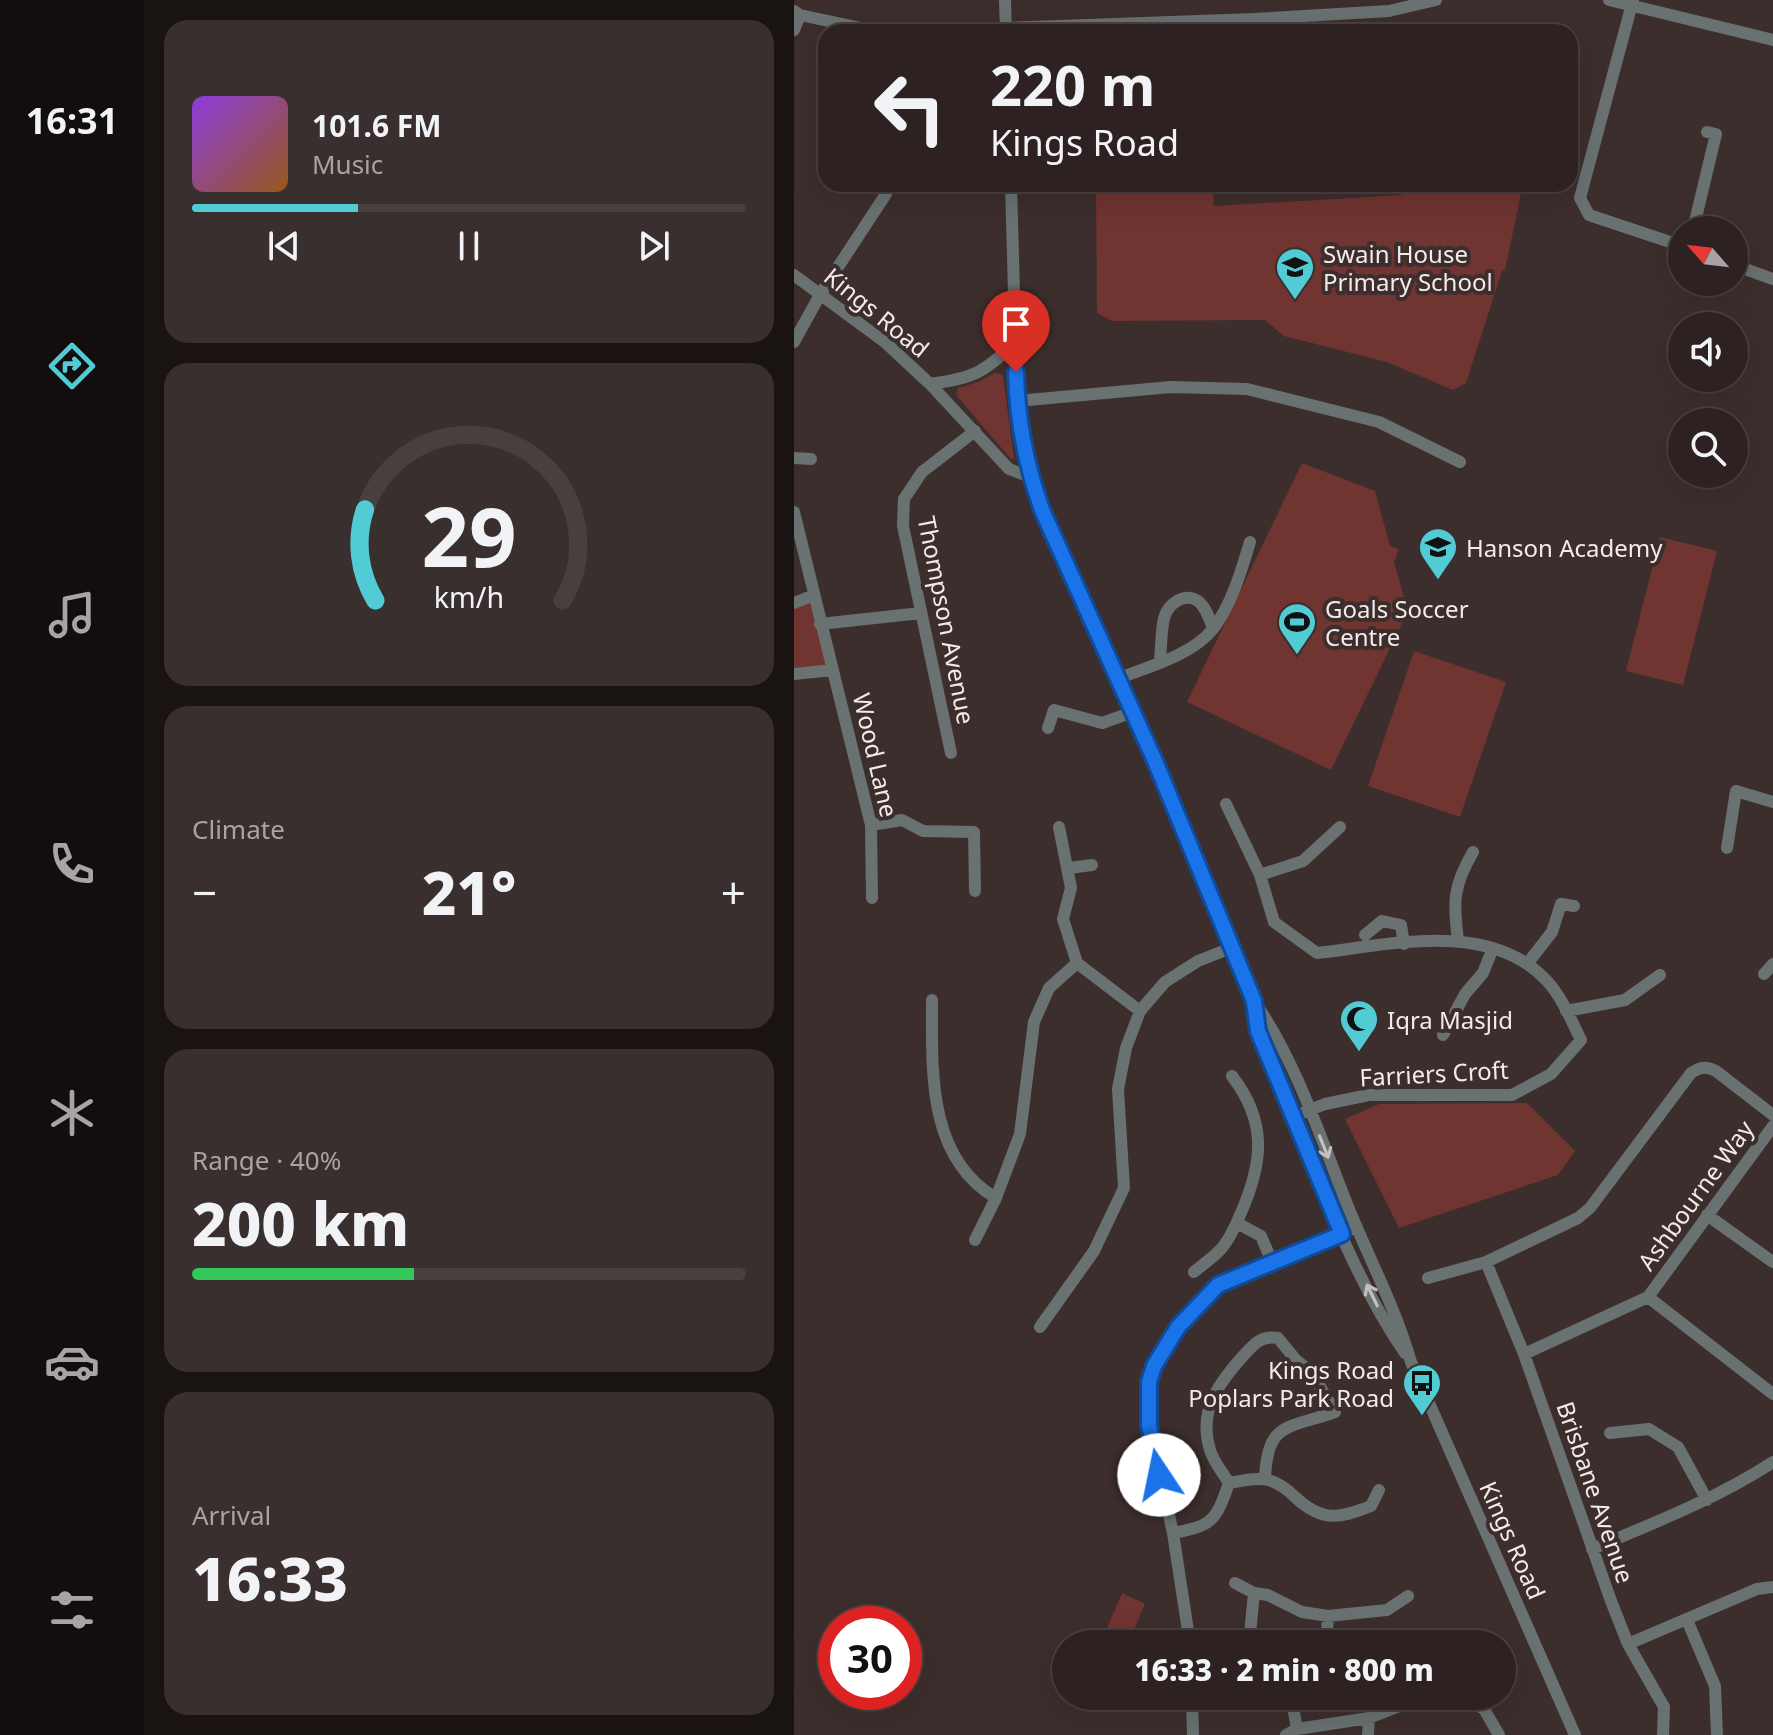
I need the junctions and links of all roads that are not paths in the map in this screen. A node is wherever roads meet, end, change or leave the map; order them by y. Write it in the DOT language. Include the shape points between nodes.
graph roads {
  1 [pos="1005,0"];
  2 [pos="1317,0"];
  3 [pos="1436,0"];
  4 [pos="1609,0"];
  5 [pos="1632,2"];
  6 [pos="797,13"];
  7 [pos="1317,15"];
  8 [pos="845,24"];
  9 [pos="1006,24"];
  10 [pos="1130,24"];
  11 [pos="794,30"];
  12 [pos="1773,40"];
  13 [pos="1707,132"];
  14 [pos="886,192"];
  15 [pos="1011,192"];
  16 [pos="1696,216"];
  17 [pos="1668,241"];
  18 [pos="1748,270"];
  19 [pos="794,275"];
  20 [pos="1773,279"];
  21 [pos="821,293"];
  22 [pos="794,342"];
  23 [pos="1015,343"];
  24 [pos="930,384"];
  25 [pos="1017,401"];
  26 [pos="975,431"];
  27 [pos="794,458"];
  28 [pos="811,459"];
  29 [pos="1460,462"];
  30 [pos="1030,477"];
  31 [pos="794,512"];
  32 [pos="1250,542"];
  33 [pos="814,595"];
  34 [pos="794,603"];
  35 [pos="921,613"];
  36 [pos="820,624"];
  37 [pos="1213,629"];
  38 [pos="1160,662"];
  39 [pos="833,670"];
  40 [pos="794,674"];
  41 [pos="1118,679"];
  42 [pos="1133,712"];
  43 [pos="1048,728"];
  44 [pos="951,753"];
  45 [pos="1773,802"];
  46 [pos="1226,804"];
  47 [pos="871,825"];
  48 [pos="1059,827"];
  49 [pos="1340,827"];
  50 [pos="1727,848"];
  51 [pos="1473,852"];
  52 [pos="1092,865"];
  53 [pos="1069,868"];
  54 [pos="1260,875"];
  55 [pos="975,891"];
  56 [pos="872,898"];
  57 [pos="1574,906"];
  58 [pos="1365,935"];
  59 [pos="1458,940"];
  60 [pos="1404,944"];
  61 [pos="1231,948"];
  62 [pos="1493,948"];
  63 [pos="1077,963"];
  64 [pos="1527,964"];
  65 [pos="1639,973"];
  66 [pos="932,1000"];
  67 [pos="1254,1001"];
  68 [pos="1140,1011"];
  69 [pos="1566,1011"];
  70 [pos="1443,1035"];
  71 [pos="1232,1076"];
  72 [pos="1309,1109"];
  73 [pos="1773,1115"];
  74 [pos="1292,1117"];
  75 [pos="1773,1126"];
  76 [pos="996,1198"];
  77 [pos="1707,1215"];
  78 [pos="1237,1223"];
  79 [pos="1357,1227"];
  80 [pos="1342,1234"];
  81 [pos="975,1240"];
  82 [pos="1272,1262"];
  83 [pos="1486,1262"];
  84 [pos="1773,1262"];
  85 [pos="1194,1272"];
  86 [pos="1428,1278"];
  87 [pos="1648,1297"];
  88 [pos="1040,1327"];
  89 [pos="1524,1354"];
  90 [pos="1411,1362"];
  91 [pos="1773,1394"];
  92 [pos="1610,1433"];
  93 [pos="1773,1462"];
  94 [pos="1265,1479"];
  95 [pos="1229,1483"];
  96 [pos="1379,1490"];
  97 [pos="1707,1500"];
  98 [pos="1173,1533"];
  99 [pos="1592,1549"];
  100 [pos="1235,1583"];
  101 [pos="1773,1587"];
  102 [pos="1254,1593"];
  103 [pos="1408,1596"];
  104 [pos="1328,1616"];
  105 [pos="1687,1620"];
  106 [pos="1188,1630"];
  107 [pos="1250,1630"];
  108 [pos="1327,1630"];
  109 [pos="1628,1644"];
  110 [pos="1192,1710"];
  111 [pos="1291,1710"];
  112 [pos="1389,1710"];
  113 [pos="1485,1710"];
  114 [pos="1369,1718"];
  115 [pos="1291,1732"];
  116 [pos="1193,1735"];
  117 [pos="1368,1735"];
  118 [pos="1499,1735"];
  119 [pos="1575,1735"];
  120 [pos="1663,1735"];
  121 [pos="1717,1735"];
  1 -- 9 [label="street"];
  2 -- 7 [label="street"];
  3 -- 7 [label="street" via="1389,11"];
  4 -- 5 [label="street"];
  5 -- 12 [label="street"];
  5 -- 17 [label="street" via="1580,198 1589,215"];
  6 -- 8 [label="street"];
  6 -- 11 [label="street"];
  7 -- 10 [label="street"];
  13 -- 16 [label="street" via="1716,134"];
  14 -- 21 [label="street"];
  15 -- 23 [label="street"];
  18 -- 20 [label="street"];
  19 -- 21 [label="street, Kings Road"];
  21 -- 22 [label="street"];
  21 -- 24 [label="street, Kings Road"];
  23 -- 24 [label="street, Kings Road" via="987,369 965,379"];
  23 -- 25 [label="street"];
  24 -- 26 [label="street, Kings Road"];
  25 -- 29 [label="street" via="1171,387 1247,389 1379,422"];
  25 -- 30 [label="street"];
  26 -- 30 [label="street, Kings Road" via="1009,469"];
  26 -- 35 [label="street, Thompson Avenue" via="922,472 904,499 903,526"];
  27 -- 28 [label="street"];
  30 -- 41 [label="street, Kings Road"];
  31 -- 33 [label="street, Wood Lane"];
  32 -- 37 [label="street" via="1235,589"];
  33 -- 34 [label="street"];
  33 -- 36 [label="street, Wood Lane"];
  35 -- 36 [label="street"];
  35 -- 44 [label="street, Thompson Avenue"];
  36 -- 39 [label="street, Wood Lane"];
  37 -- 38 [label="street"];
  37 -- 38 [label="street" via="1197,600 1172,603 1164,616"];
  38 -- 41 [label="street"];
  39 -- 40 [label="street, Wood Lane"];
  39 -- 47 [label="street, Wood Lane"];
  41 -- 42 [label="street, Kings Road"];
  42 -- 43 [label="street" via="1102,723 1054,710"];
  42 -- 61 [label="street, Kings Road"];
  45 -- 50 [label="street" via="1736,791"];
  46 -- 54 [label="street, Farriers Croft"];
  47 -- 55 [label="street" via="902,820 923,831 974,832"];
  47 -- 56 [label="street, Wood Lane"];
  48 -- 53 [label="street"];
  49 -- 54 [label="street" via="1303,861"];
  51 -- 59 [label="street" via="1459,876 1454,910"];
  52 -- 53 [label="street"];
  53 -- 63 [label="street" via="1071,888 1063,919"];
  54 -- 60 [label="street, Farriers Croft" via="1274,922 1317,953"];
  57 -- 64 [label="street" via="1561,904 1552,932"];
  58 -- 60 [label="street" via="1382,921 1401,925"];
  59 -- 60 [label="street, Farriers Croft"];
  59 -- 62 [label="street, Farriers Croft"];
  61 -- 67 [label="street, Kings Road"];
  61 -- 68 [label="street" via="1165,982"];
  62 -- 64 [label="street, Farriers Croft"];
  62 -- 70 [label="street"];
  63 -- 68 [label="street"];
  63 -- 76 [label="street" via="1049,988 1034,1022 1020,1134"];
  64 -- 69 [label="street, Farriers Croft" via="1546,980"];
  65 -- 69 [label="street" via="1654,979 1625,1000"];
  66 -- 76 [label="street" via="932,1063 942,1134 980,1188"];
  67 -- 72 [label="street, Kings Road" via="1273,1028"];
  67 -- 74 [label="street, Kings Road" via="1258,1031"];
  68 -- 88 [label="street" via="1118,1089 1124,1188 1094,1251"];
  69 -- 72 [label="street, Farriers Croft" via="1581,1040 1551,1074 1512,1095 1369,1095"];
  71 -- 78 [label="street" via="1248,1096 1257,1124 1259,1162"];
  72 -- 74 [label="street"];
  72 -- 79 [label="street, Kings Road, one-way"];
  73 -- 83 [label="street" via="1716,1071 1696,1070 1578,1218"];
  74 -- 80 [label="street, Kings Road"];
  75 -- 77 [label="street, Ashbourne Way"];
  76 -- 81 [label="street"];
  77 -- 84 [label="street"];
  77 -- 87 [label="street, Ashbourne Way"];
  78 -- 82 [label="street" via="1261,1236"];
  78 -- 85 [label="street" via="1221,1250"];
  79 -- 80 [label="street"];
  79 -- 90 [label="street, Kings Road" via="1399,1321"];
  80 -- 82 [label="street"];
  90 -- 80 [label="street, Kings Road, one-way" via="1387,1327"];
  82 -- 98 [label="street" via="1218,1285 1178,1327 1154,1366 1149,1425"];
  83 -- 86 [label="street"];
  83 -- 89 [label="street, Brisbane Avenue"];
  87 -- 89 [label="street, Ashbourne Way"];
  87 -- 91 [label="street"];
  89 -- 99 [label="street, Brisbane Avenue"];
  90 -- 119 [label="street, Kings Road"];
  92 -- 97 [label="street" via="1649,1429 1678,1447"];
  93 -- 97 [label="street"];
  94 -- 95 [label="street"];
  94 -- 95 [label="street" via="1266,1454 1275,1436 1335,1412 1312,1373 1278,1338 1267,1336 1221,1379 1209,1406 1210,1451"];
  94 -- 96 [label="street" via="1328,1517 1376,1508"];
  95 -- 98 [label="street" via="1211,1520 1200,1528"];
  97 -- 99 [label="street"];
  98 -- 106 [label="street"];
  99 -- 109 [label="street, Brisbane Avenue"];
  100 -- 102 [label="street"];
  101 -- 105 [label="street"];
  102 -- 104 [label="street"];
  102 -- 107 [label="street"];
  103 -- 104 [label="street" via="1387,1610"];
  104 -- 108 [label="street"];
  105 -- 109 [label="street"];
  105 -- 121 [label="street" via="1715,1686"];
  109 -- 120 [label="street, Brisbane Avenue" via="1664,1707"];
  110 -- 116 [label="street"];
  111 -- 115 [label="street"];
  112 -- 114 [label="street"];
  113 -- 118 [label="street"];
  114 -- 115 [label="street"];
  114 -- 117 [label="street"];
}
